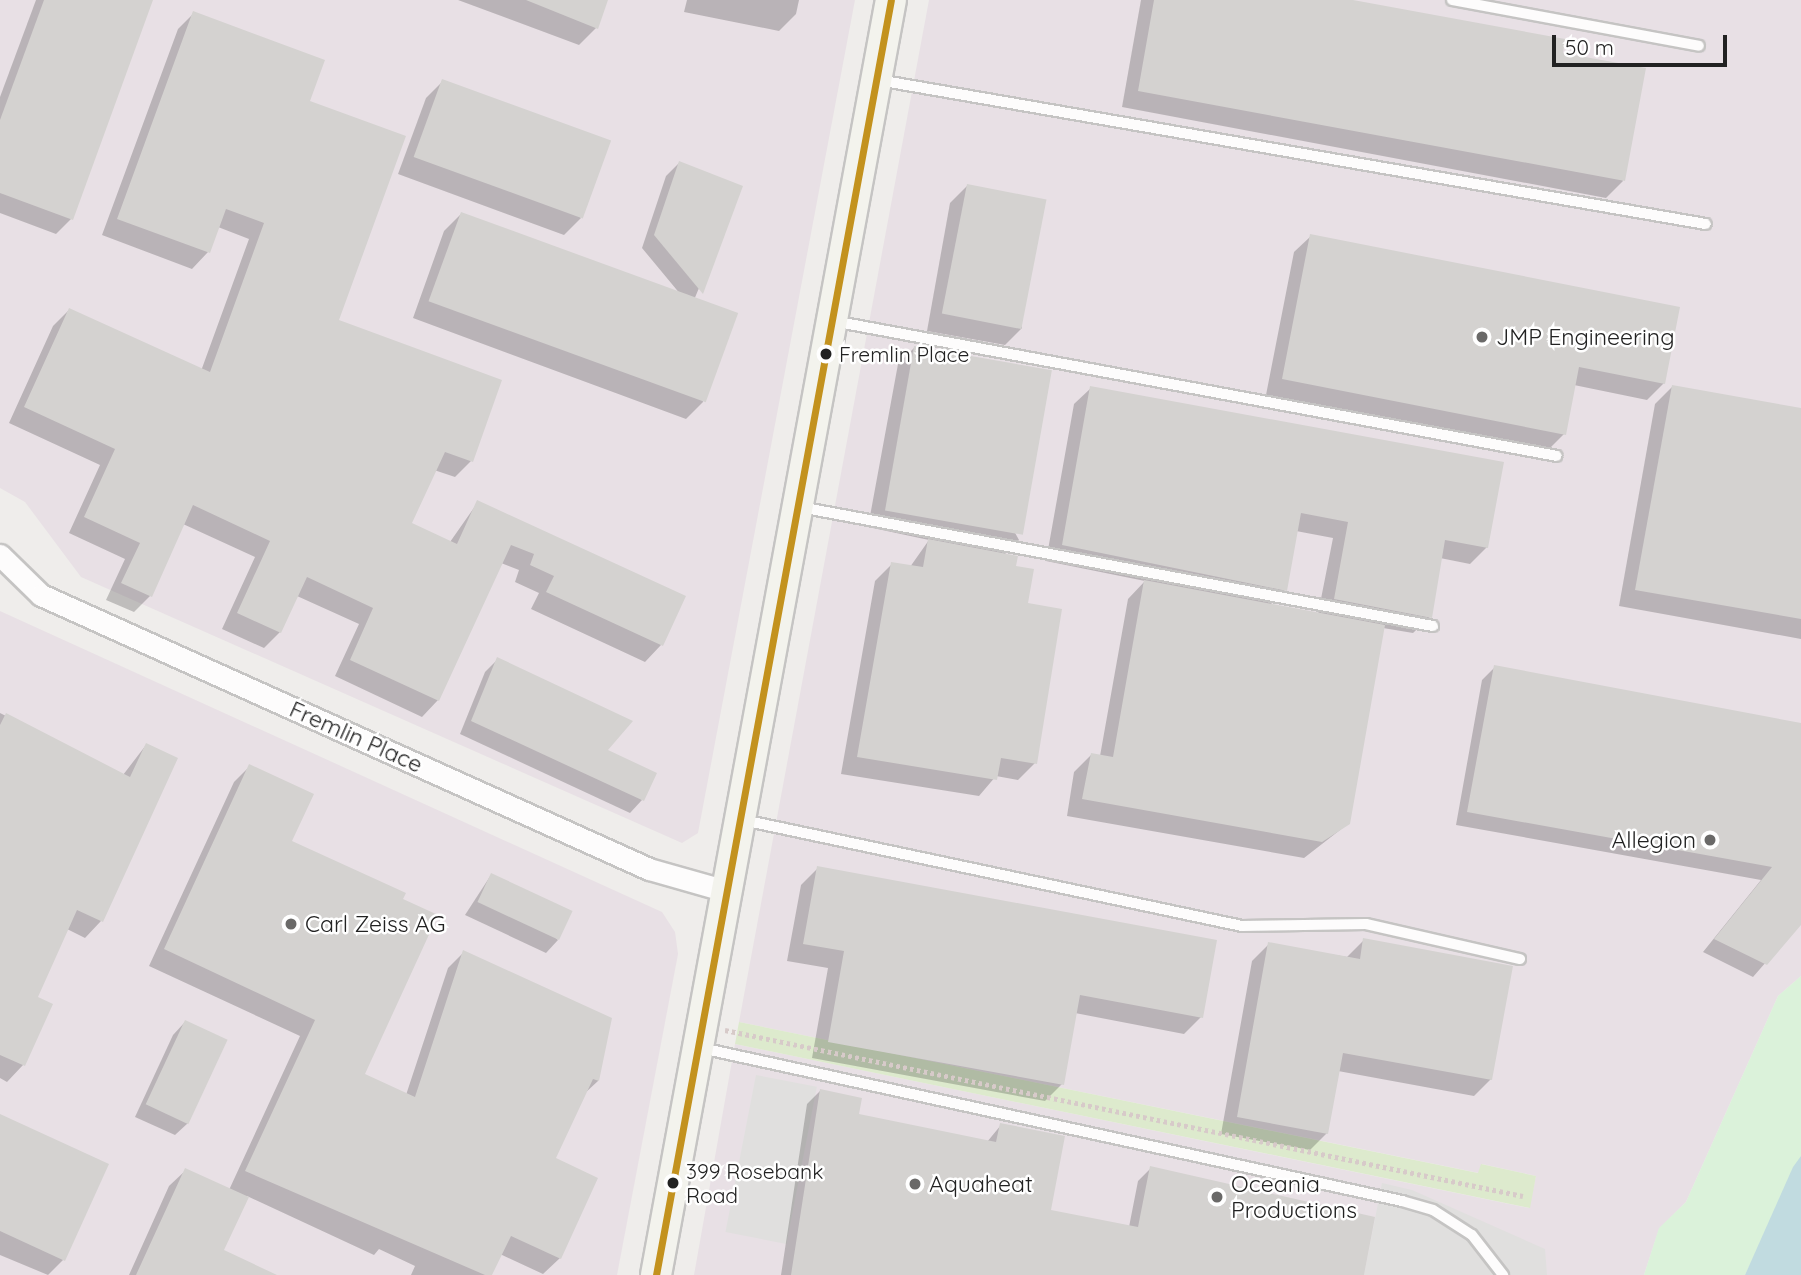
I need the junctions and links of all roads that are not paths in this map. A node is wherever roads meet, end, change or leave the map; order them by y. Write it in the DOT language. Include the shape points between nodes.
graph roads {
  1 [pos="891,0"];
  2 [pos="1452,0"];
  3 [pos="1699,46"];
  4 [pos="876,80"];
  5 [pos="1706,224"];
  6 [pos="832,321"];
  7 [pos="1556,456"];
  8 [pos="798,506"];
  9 [pos="0,555"];
  10 [pos="1433,626"];
  11 [pos="740,820"];
  12 [pos="727,891"];
  13 [pos="1520,959"];
  14 [pos="700,1035"];
  15 [pos="656,1275"];
  16 [pos="1503,1275"];
  1 -- 4 [label="main road"];
  2 -- 3 [label="lane"];
  4 -- 5 [label="lane"];
  4 -- 6 [label="main road"];
  6 -- 7 [label="lane"];
  6 -- 8 [label="main road"];
  8 -- 10 [label="lane"];
  8 -- 11 [label="main road"];
  9 -- 12 [label="street, Fremlin Place" via="41,595 649,869"];
  11 -- 12 [label="main road"];
  11 -- 13 [label="lane" via="1242,926 1366,924"];
  12 -- 14 [label="main road"];
  14 -- 15 [label="main road"];
  14 -- 16 [label="lane" via="1402,1201 1472,1235"];
}
